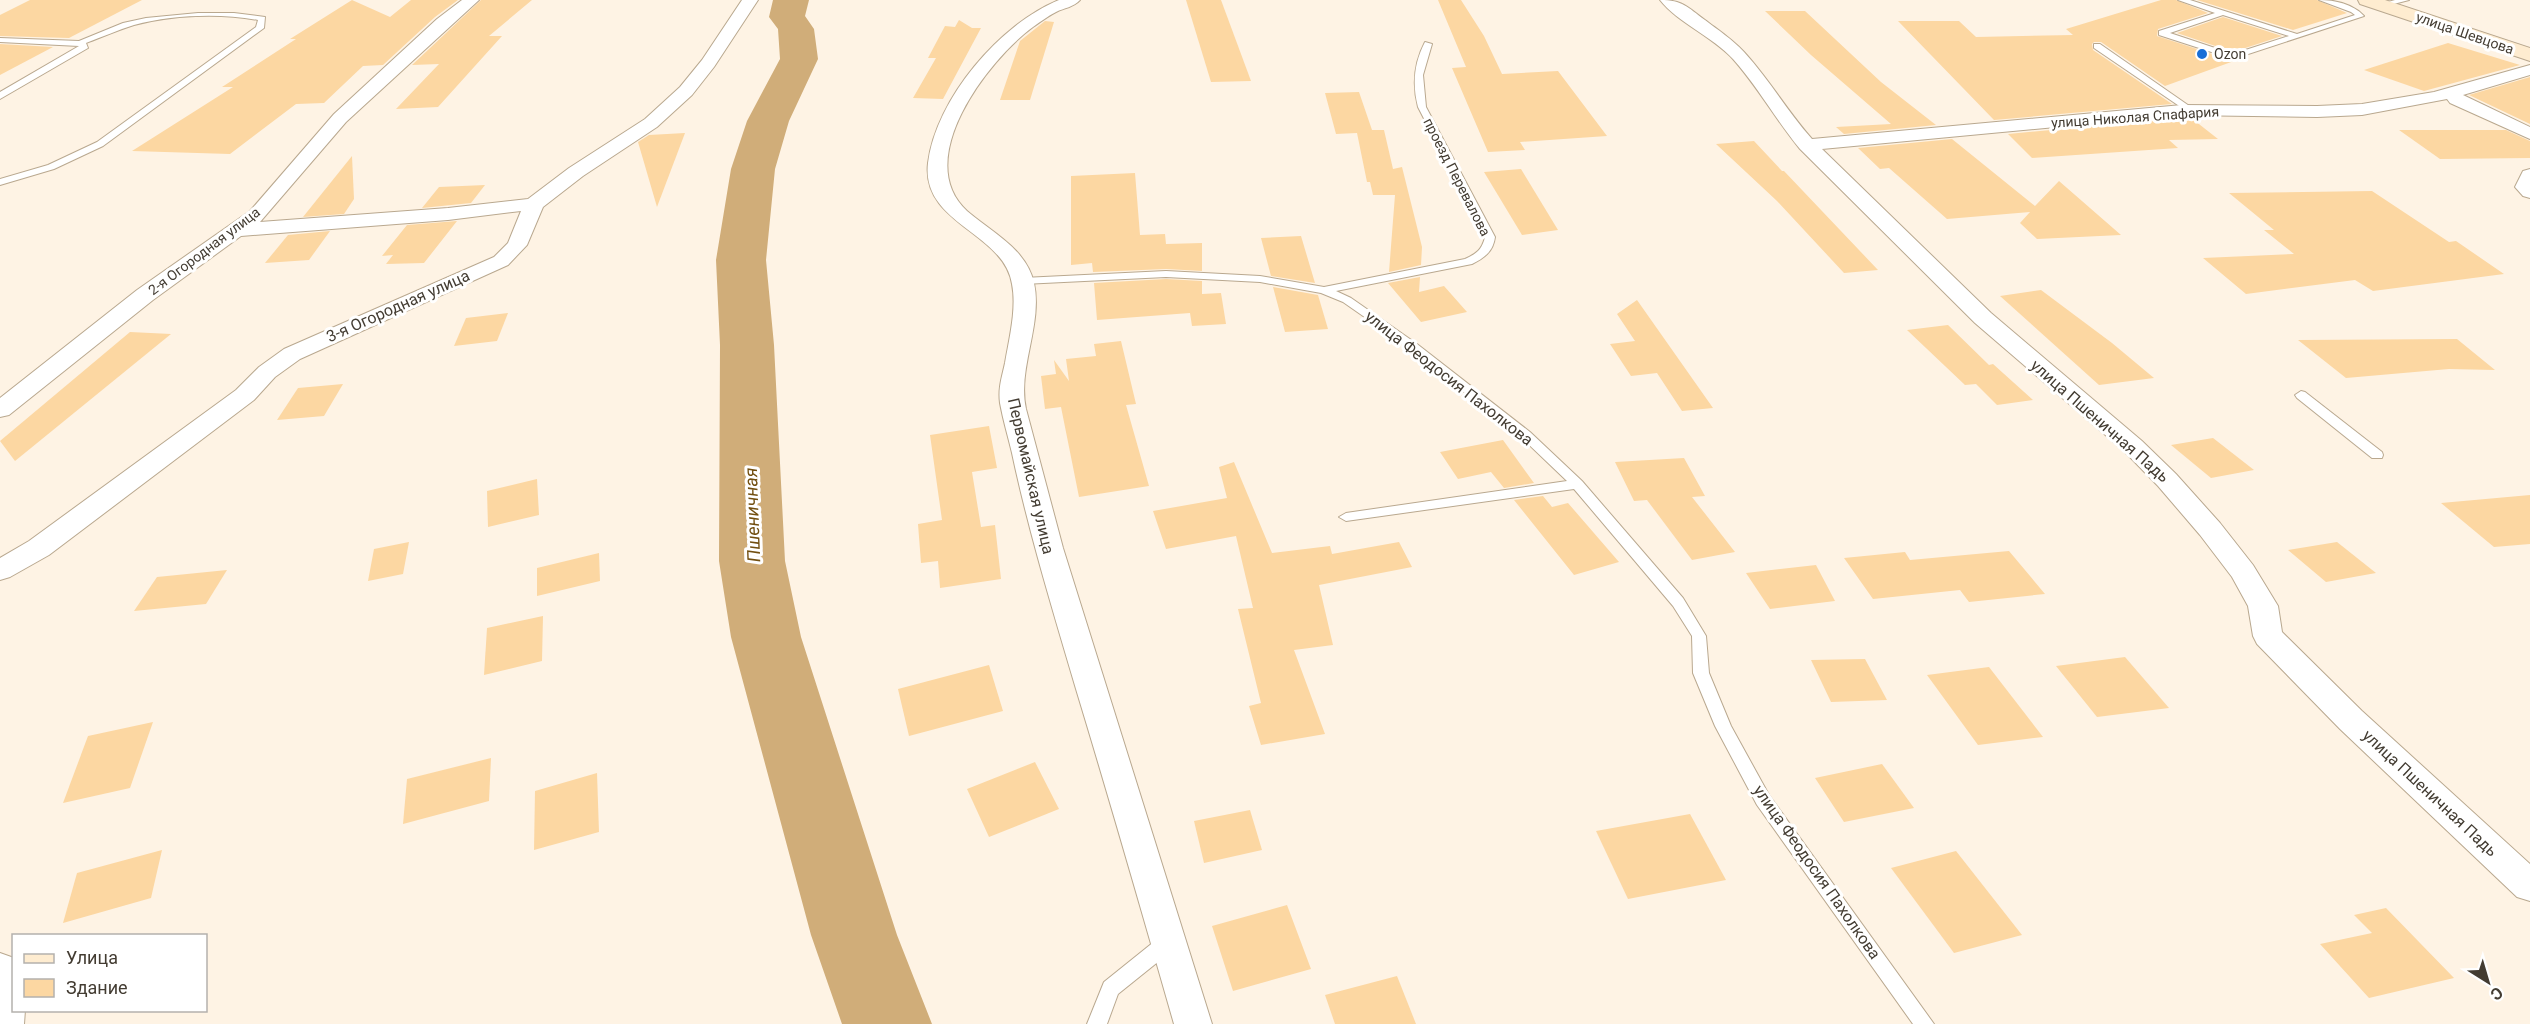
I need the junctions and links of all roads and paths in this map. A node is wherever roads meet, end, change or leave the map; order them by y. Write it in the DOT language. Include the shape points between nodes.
graph roads {
  1 [pos="471,0"];
  2 [pos="750,0"];
  3 [pos="1072,0"];
  4 [pos="1668,0"];
  5 [pos="2182,0"];
  6 [pos="2323,0"];
  7 [pos="2405,0"];
  8 [pos="2374,2"];
  9 [pos="2222,13"];
  10 [pos="2297,36"];
  11 [pos="0,40"];
  12 [pos="81,43"];
  13 [pos="1428,44"];
  14 [pos="2097,46"];
  15 [pos="2530,55"];
  16 [pos="2530,70"];
  17 [pos="2454,94"];
  18 [pos="0,96"];
  19 [pos="2191,110"];
  20 [pos="2530,134"];
  21 [pos="1807,145"];
  22 [pos="2530,175"];
  23 [pos="0,182"];
  24 [pos="2530,192"];
  25 [pos="534,204"];
  26 [pos="235,230"];
  27 [pos="1023,281"];
  28 [pos="1324,290"];
  29 [pos="2301,395"];
  30 [pos="0,410"];
  31 [pos="2377,455"];
  32 [pos="1577,484"];
  33 [pos="1346,517"];
  34 [pos="0,570"];
  35 [pos="2530,886"];
  36 [pos="1169,942"];
  37 [pos="0,970"];
  38 [pos="5,1024"];
  39 [pos="1097,1024"];
  40 [pos="1193,1024"];
  41 [pos="1924,1024"];
  1 -- 26 [label="street, 2-я Огородная улица" via="340,118 257,215"];
  2 -- 25 [label="street" via="708,63 680,96 651,123"];
  3 -- 27 [label="street" via="1036,16 991,56 964,95 940,145 937,170 948,205 1012,259"];
  4 -- 21 [label="street, улица Пшеничная Падь" via="1724,41"];
  5 -- 9 [label="lane"];
  6 -- 10 [label="lane" via="2354,10 2360,16"];
  7 -- 8 [label="lane"];
  8 -- 15 [label="main road, улица Шевцова"];
  9 -- 10 [label="lane"];
  9 -- 10 [label="lane" via="2162,33 2233,57"];
  11 -- 12 [label="lane"];
  12 -- 18 [label="lane" via="85,46"];
  12 -- 23 [label="lane" via="133,23 177,17 248,15 262,19 260,28 100,144 51,167"];
  13 -- 28 [label="lane, проезд Перевалова" via="1420,62 1417,89 1422,107 1490,237 1489,247 1485,254 1468,262"];
  14 -- 19 [label="lane"];
  16 -- 17 [label="street, улица Николая Спафария"];
  17 -- 19 [label="street, улица Николая Спафария" via="2419,103 2335,111"];
  17 -- 20 [label="street" via="2456,99"];
  19 -- 21 [label="street, улица Николая Спафария"];
  21 -- 35 [label="street, улица Пшеничная Падь" via="1983,318 2168,480 2243,572 2263,606 2268,636 2351,720"];
  22 -- 24 [label="street" via="2525,186"];
  25 -- 26 [label="street"];
  25 -- 34 [label="street, 3-я Огородная улица" via="517,245 501,261 292,354 245,395 39,548"];
  26 -- 30 [label="street, 2-я Огородная улица" via="145,295"];
  27 -- 28 [label="lane, улица Феодосия Пахолкова" via="1166,274 1260,279"];
  27 -- 36 [label="street, Первомайская улица" via="1022,332 1011,393 1038,518"];
  28 -- 32 [label="lane, улица Феодосия Пахолкова" via="1347,300 1413,346 1526,435"];
  29 -- 31 [label="lane"];
  32 -- 33 [label="lane"];
  32 -- 41 [label="lane, улица Феодосия Пахолкова" via="1678,602 1699,636 1701,673 1723,726 1763,800"];
  36 -- 39 [label="lane" via="1111,987"];
  36 -- 40 [label="street, Первомайская улица"];
  37 -- 38 [label="street" via="8,985"];
}
